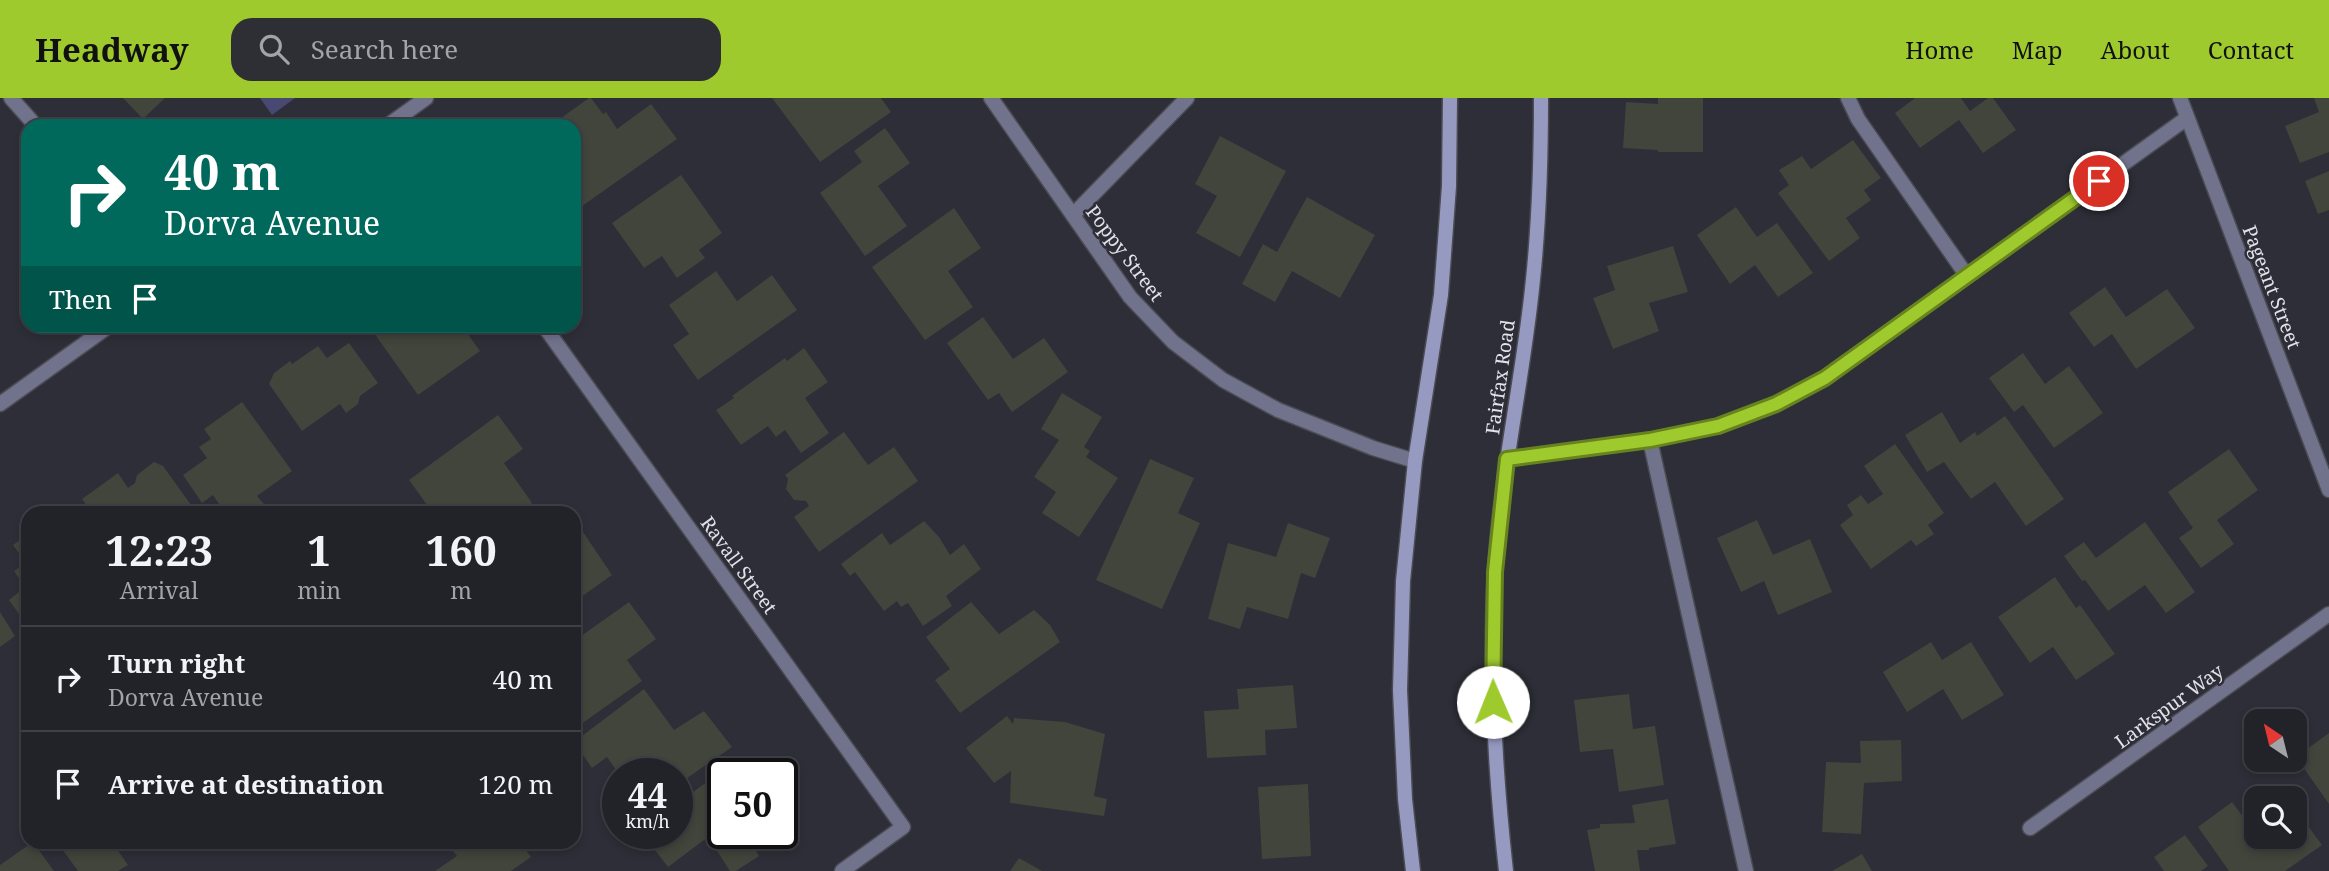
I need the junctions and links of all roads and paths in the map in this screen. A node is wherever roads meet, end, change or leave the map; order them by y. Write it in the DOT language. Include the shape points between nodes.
graph roads {
  1 [pos="11,98"];
  2 [pos="426,98"];
  3 [pos="991,98"];
  4 [pos="1187,98"];
  5 [pos="1450,98"];
  6 [pos="1541,98"];
  7 [pos="1848,98"];
  8 [pos="2180,98"];
  9 [pos="2188,118"];
  10 [pos="30,119"];
  11 [pos="401,119"];
  12 [pos="1073,215"];
  13 [pos="1968,276"];
  14 [pos="99,333"];
  15 [pos="549,333"];
  16 [pos="0,404"];
  17 [pos="1650,440"];
  18 [pos="1507,459"];
  19 [pos="1415,461"];
  20 [pos="2329,490"];
  21 [pos="2329,614"];
  22 [pos="2030,828"];
  23 [pos="842,871"];
  24 [pos="1413,871"];
  25 [pos="1506,871"];
  26 [pos="1746,871"];
  1 -- 10 [label="street"];
  2 -- 11 [label="street"];
  3 -- 12 [label="street, Poppy Street"];
  4 -- 12 [label="street"];
  5 -- 19 [label="main road" via="1441,295"];
  6 -- 18 [label="main road, Fairfax Road" via="1541,176 1532,290"];
  7 -- 13 [label="street"];
  8 -- 9 [label="street, Pageant Street"];
  9 -- 13 [label="street"];
  9 -- 20 [label="street, Pageant Street"];
  12 -- 19 [label="street, Poppy Street" via="1130,297 1173,342 1223,380 1278,410"];
  13 -- 17 [label="street" via="1825,378 1776,404 1718,426"];
  14 -- 16 [label="street"];
  15 -- 23 [label="street, Ravall Street" via="903,827"];
  17 -- 18 [label="street"];
  17 -- 26 [label="street"];
  18 -- 25 [label="main road, Fairfax Road" via="1495,572 1492,677"];
  19 -- 24 [label="main road" via="1404,581 1401,690"];
  21 -- 22 [label="street, Larkspur Way"];
}
